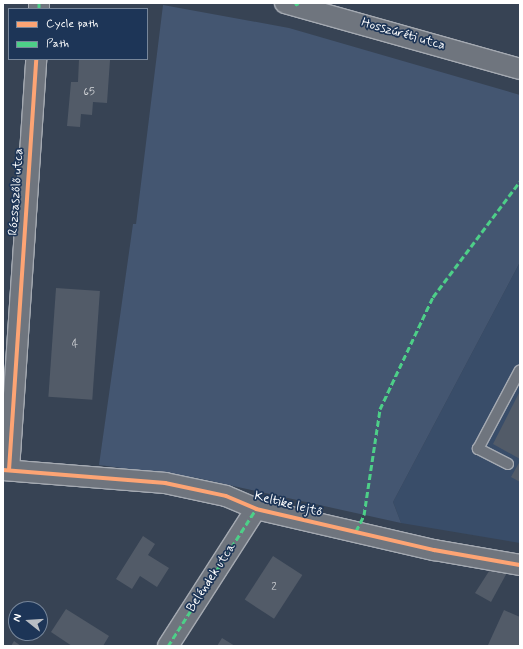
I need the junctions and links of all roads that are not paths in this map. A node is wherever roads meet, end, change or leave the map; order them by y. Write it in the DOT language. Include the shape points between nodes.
graph roads {
  1 [pos="285,3"];
  2 [pos="36,60"];
  3 [pos="520,69"];
  4 [pos="520,370"];
  5 [pos="508,464"];
  6 [pos="6,470"];
  7 [pos="256,509"];
  8 [pos="520,565"];
  9 [pos="168,646"];
  1 -- 3 [label="street, Hosszúréti utca"];
  2 -- 6 [label="street, Rózsaszőlő utca"];
  4 -- 5 [label="lane" via="478,449"];
  6 -- 7 [label="street, Keltike lejtő" via="165,484 226,496"];
  7 -- 8 [label="street, Keltike lejtő" via="434,550"];
  7 -- 9 [label="street, Beléndek utca"];
}
